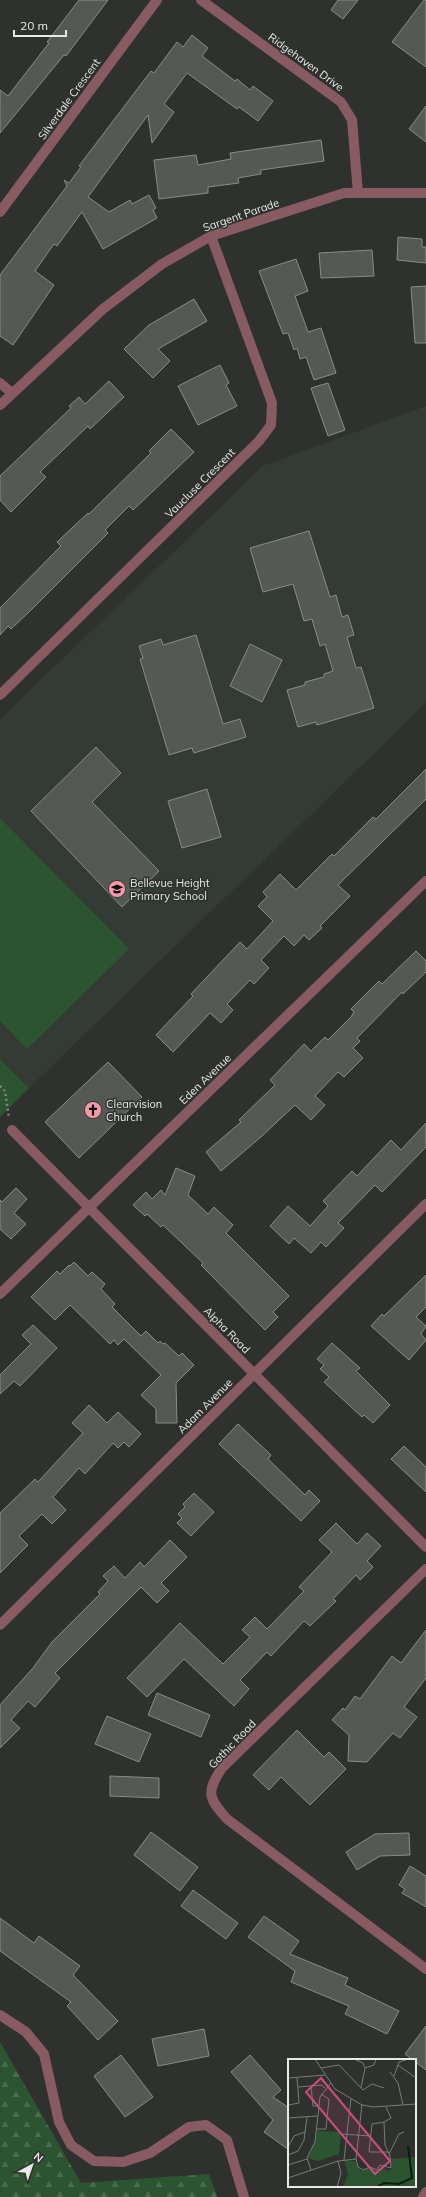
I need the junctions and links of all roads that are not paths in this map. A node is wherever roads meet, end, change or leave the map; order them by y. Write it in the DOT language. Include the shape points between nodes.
graph roads {
  1 [pos="157,0"];
  2 [pos="201,0"];
  3 [pos="358,193"];
  4 [pos="426,193"];
  5 [pos="0,212"];
  6 [pos="211,236"];
  7 [pos="0,383"];
  8 [pos="12,393"];
  9 [pos="0,405"];
  10 [pos="0,696"];
  11 [pos="426,881"];
  12 [pos="12,1130"];
  13 [pos="426,1204"];
  14 [pos="89,1208"];
  15 [pos="0,1294"];
  16 [pos="254,1374"];
  17 [pos="426,1547"];
  18 [pos="426,1569"];
  19 [pos="0,1625"];
  20 [pos="426,1969"];
  21 [pos="0,2016"];
  22 [pos="426,2192"];
  23 [pos="244,2197"];
  24 [pos="423,2197"];
  1 -- 5 [label="street, Silverdale Crescent"];
  2 -- 3 [label="street, Ridgehaven Drive" via="341,102 352,120"];
  3 -- 4 [label="street, Sargent Parade"];
  3 -- 6 [label="street, Sargent Parade" via="344,193"];
  6 -- 8 [label="street, Sargent Parade" via="162,264 103,309"];
  6 -- 10 [label="street, Vaucluse Crescent" via="272,403 271,425 253,447"];
  7 -- 8 [label="street"];
  8 -- 9 [label="street, Sargent Parade"];
  11 -- 14 [label="street, Eden Avenue"];
  12 -- 14 [label="street, Alpha Road"];
  13 -- 16 [label="street, Adam Avenue"];
  14 -- 15 [label="street, Eden Avenue"];
  14 -- 16 [label="street, Alpha Road"];
  16 -- 17 [label="street, Alpha Road"];
  16 -- 19 [label="street, Adam Avenue"];
  18 -- 20 [label="street, Gothic Road" via="222,1768 213,1782 210,1793 214,1804 228,1819"];
  21 -- 23 [label="street" via="26,2032 44,2054 59,2122 71,2145 94,2161 123,2162 150,2153 189,2127 206,2125 227,2140"];
  22 -- 24 [label="street"];
}
